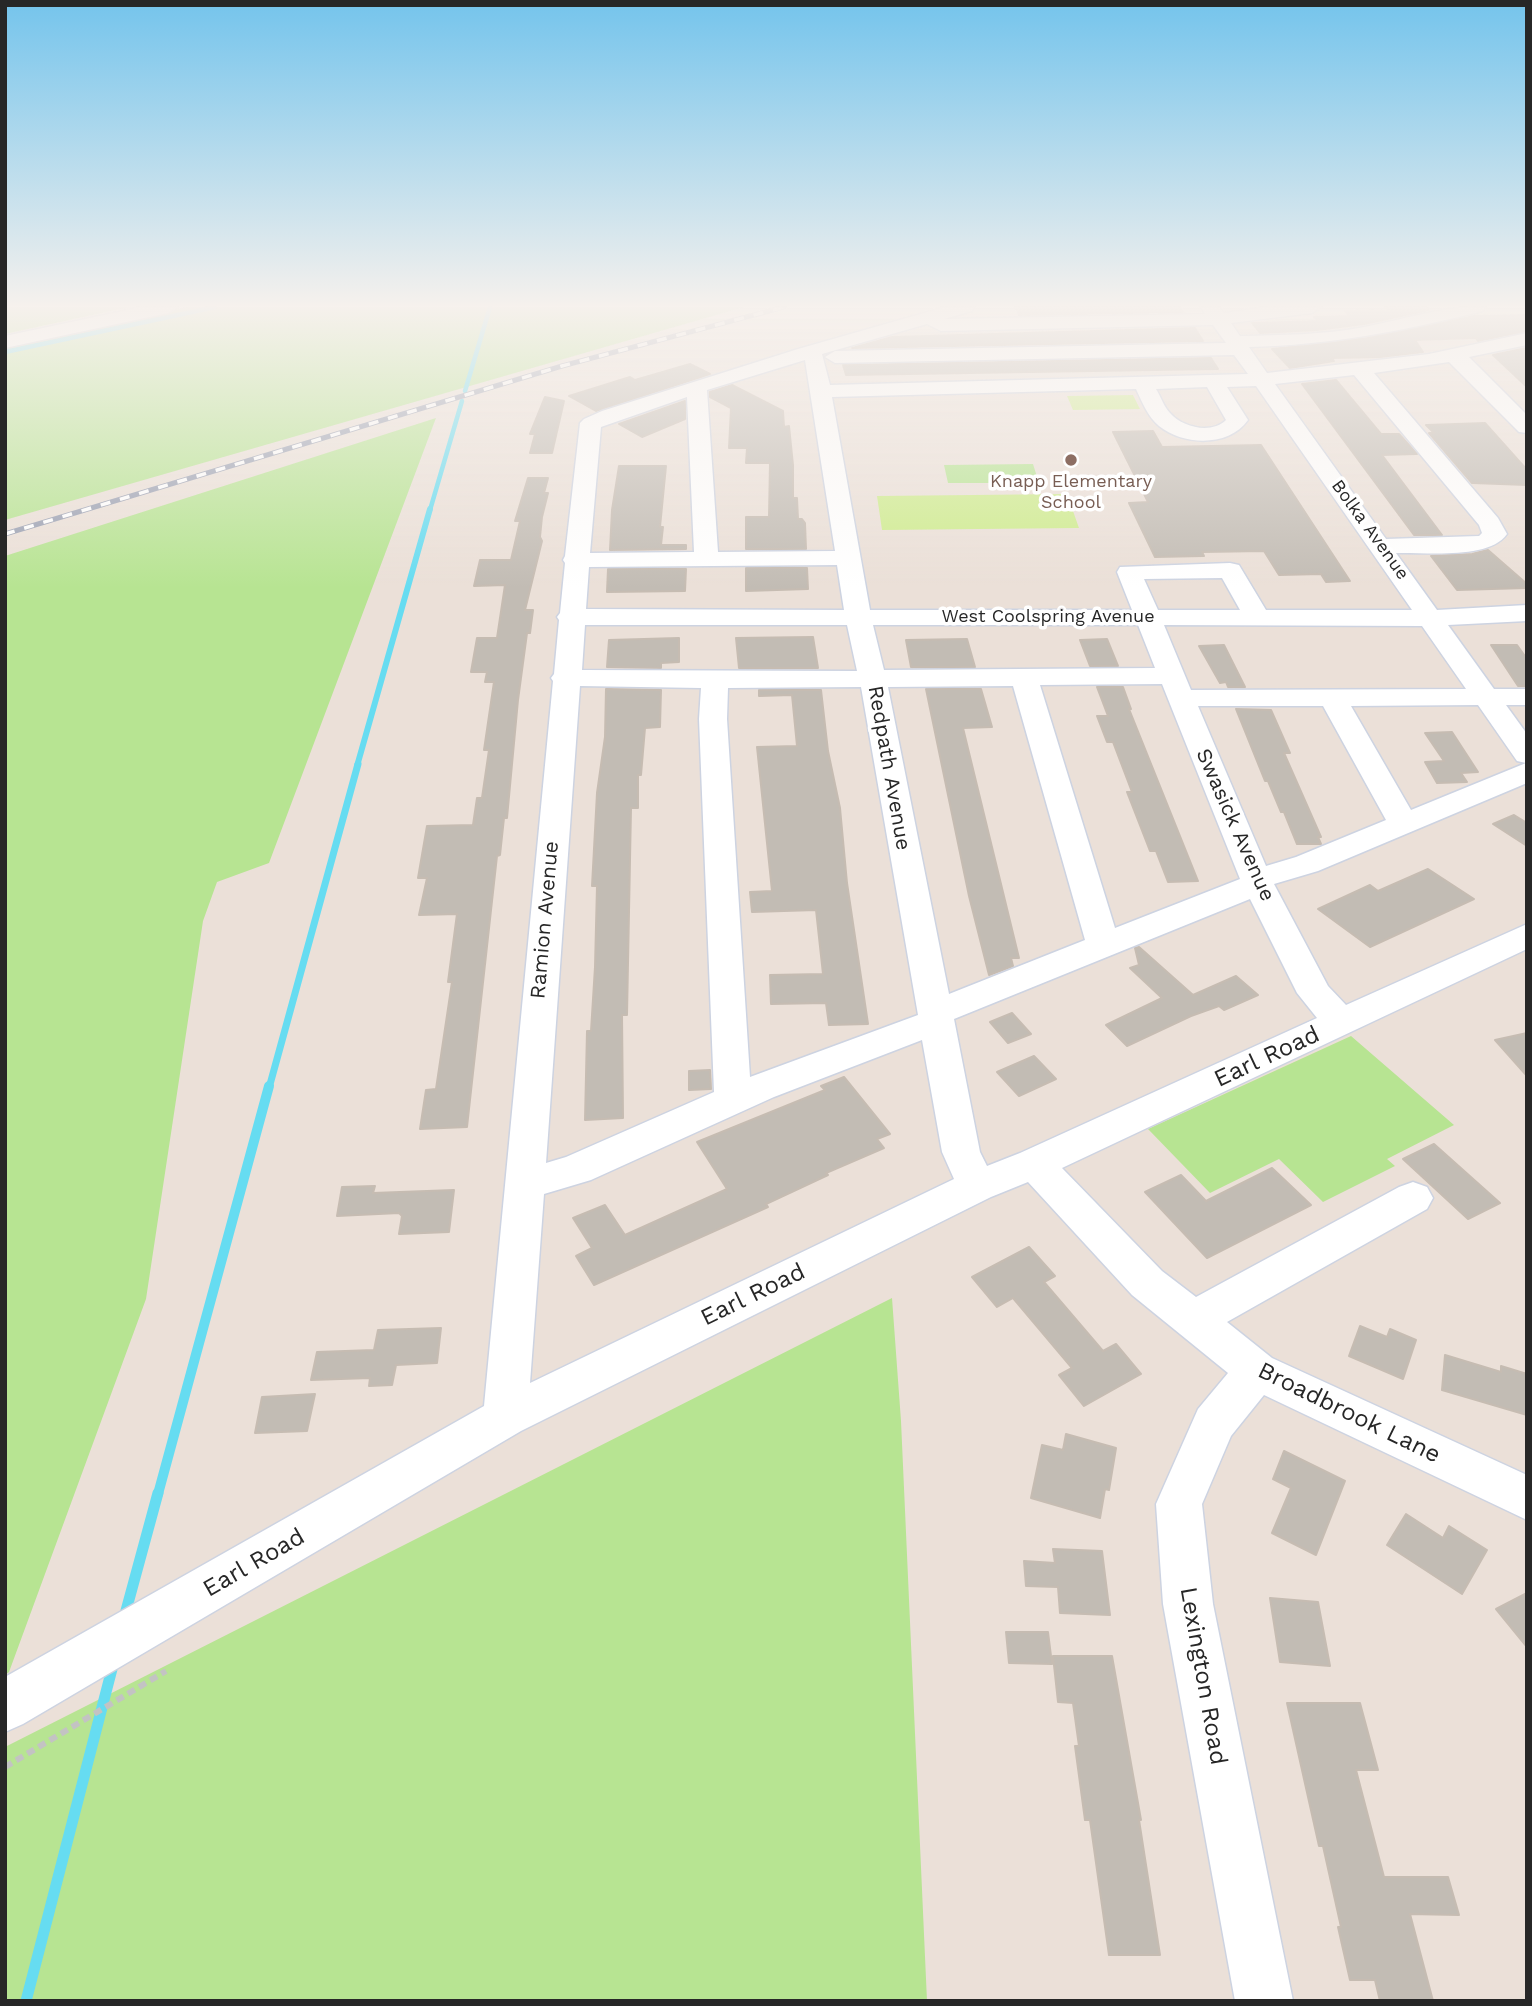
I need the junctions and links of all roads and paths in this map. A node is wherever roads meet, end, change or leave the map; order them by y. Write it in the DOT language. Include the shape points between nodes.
graph roads {
  1 [pos="657,401"];
  2 [pos="698,401"];
  3 [pos="823,401"];
  4 [pos="1153,401"];
  5 [pos="1225,401"];
  6 [pos="1277,401"];
  7 [pos="1387,401"];
  8 [pos="1502,401"];
  9 [pos="1527,426"];
  10 [pos="1381,546"];
  11 [pos="848,558"];
  12 [pos="706,559"];
  13 [pos="575,560"];
  14 [pos="1527,613"];
  15 [pos="1145,616"];
  16 [pos="570,617"];
  17 [pos="858,617"];
  18 [pos="1257,617"];
  19 [pos="1432,618"];
  20 [pos="565,678"];
  21 [pos="1024,678"];
  22 [pos="715,680"];
  23 [pos="873,680"];
  24 [pos="1175,687"];
  25 [pos="1332,697"];
  26 [pos="1487,697"];
  27 [pos="1527,697"];
  28 [pos="1527,755"];
  29 [pos="1527,772"];
  30 [pos="1403,823"];
  31 [pos="1257,881"];
  32 [pos="1527,935"];
  33 [pos="1104,946"];
  34 [pos="935,1017"];
  35 [pos="1342,1023"];
  36 [pos="733,1100"];
  37 [pos="1034,1164"];
  38 [pos="524,1185"];
  39 [pos="977,1186"];
  40 [pos="1413,1198"];
  41 [pos="1194,1319"];
  42 [pos="1257,1371"];
  43 [pos="505,1417"];
  44 [pos="1527,1498"];
  45 [pos="166,1671"];
  46 [pos="5,1706"];
  47 [pos="5,1767"];
  48 [pos="1264,2001"];
  1 -- 13 [label="street, Ramion Avenue" via="591,423"];
  2 -- 12 [label="street"];
  3 -- 11 [label="street, Redpath Avenue"];
  4 -- 5 [label="street" via="1164,420 1188,431 1213,433 1229,429 1237,420"];
  6 -- 10 [label="street, Bolka Avenue"];
  7 -- 10 [label="street" via="1495,534 1476,544"];
  8 -- 9 [label="street"];
  10 -- 19 [label="street, Bolka Avenue"];
  11 -- 12 [label="street"];
  11 -- 17 [label="street, Redpath Avenue"];
  12 -- 13 [label="street"];
  13 -- 16 [label="street, Ramion Avenue"];
  14 -- 19 [label="street, West Coolspring Avenue"];
  15 -- 17 [label="street, West Coolspring Avenue"];
  15 -- 18 [label="street, West Coolspring Avenue"];
  15 -- 18 [label="street, Swasick Avenue" via="1132,578 1238,583"];
  15 -- 24 [label="street, Swasick Avenue"];
  16 -- 17 [label="street, West Coolspring Avenue"];
  16 -- 20 [label="street, Ramion Avenue"];
  17 -- 23 [label="street, Redpath Avenue"];
  18 -- 19 [label="street, West Coolspring Avenue"];
  19 -- 26 [label="street, Bolka Avenue"];
  20 -- 22 [label="street"];
  20 -- 38 [label="street, Ramion Avenue"];
  21 -- 23 [label="street"];
  21 -- 24 [label="street"];
  21 -- 33 [label="street"];
  22 -- 23 [label="street"];
  22 -- 36 [label="street" via="713,719"];
  23 -- 34 [label="street, Redpath Avenue"];
  24 -- 25 [label="street"];
  24 -- 31 [label="street, Swasick Avenue"];
  25 -- 26 [label="street"];
  25 -- 30 [label="street"];
  26 -- 27 [label="street"];
  26 -- 28 [label="street, Bolka Avenue"];
  29 -- 30 [label="street"];
  30 -- 31 [label="street"];
  31 -- 33 [label="street"];
  31 -- 35 [label="street, Swasick Avenue" via="1314,993"];
  32 -- 35 [label="street, Earl Road"];
  33 -- 34 [label="street"];
  34 -- 36 [label="street"];
  34 -- 39 [label="street, Redpath Avenue" via="961,1152"];
  35 -- 37 [label="street, Earl Road"];
  36 -- 38 [label="street" via="577,1169"];
  37 -- 39 [label="street, Earl Road"];
  37 -- 41 [label="street, Broadbrook Lane" via="1147,1283"];
  38 -- 43 [label="street, Ramion Avenue"];
  39 -- 43 [label="street, Earl Road"];
  40 -- 41 [label="street"];
  41 -- 42 [label="street, Broadbrook Lane"];
  42 -- 44 [label="street, Broadbrook Lane"];
  42 -- 48 [label="street, Lexington Road" via="1214,1423 1179,1504 1188,1604"];
  43 -- 46 [label="street, Earl Road"];
  45 -- 47 [label="path"];
}
